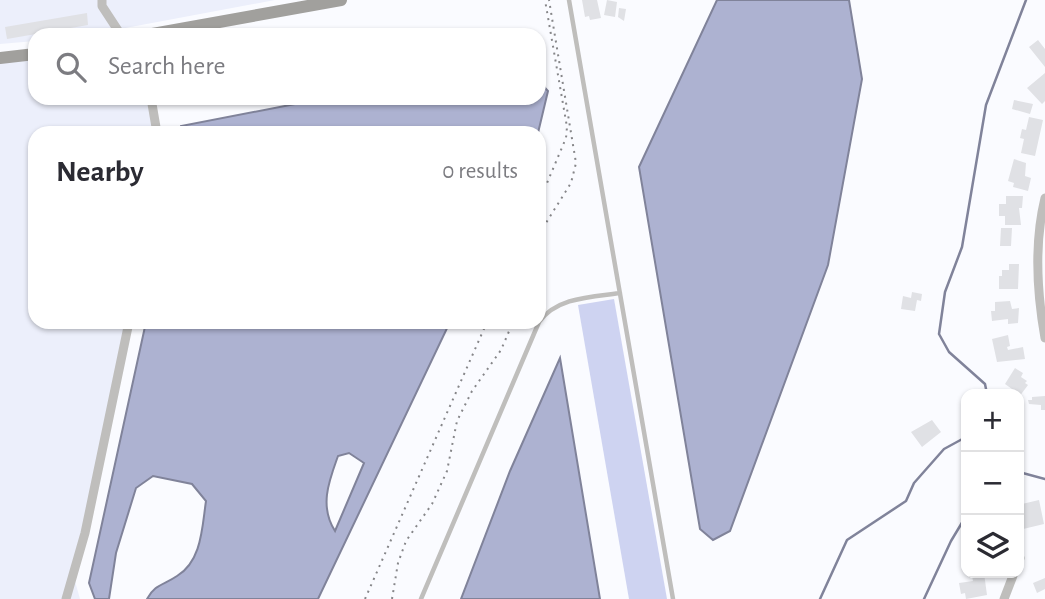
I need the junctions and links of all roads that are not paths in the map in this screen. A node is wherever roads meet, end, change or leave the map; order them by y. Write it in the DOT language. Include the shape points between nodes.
graph roads {
  1 [pos="102,0"];
  2 [pos="341,0"];
  3 [pos="569,0"];
  4 [pos="116,28"];
  5 [pos="187,28"];
  6 [pos="28,55"];
  7 [pos="0,58"];
  8 [pos="152,105"];
  9 [pos="156,126"];
  10 [pos="1045,198"];
  11 [pos="620,293"];
  12 [pos="546,314"];
  13 [pos="128,329"];
  14 [pos="536,329"];
  15 [pos="1045,338"];
  16 [pos="1012,578"];
  17 [pos="66,599"];
  18 [pos="421,599"];
  19 [pos="673,599"];
  20 [pos="1004,599"];
  1 -- 4 [label="street"];
  2 -- 5 [label="main road"];
  3 -- 11 [label="lane"];
  6 -- 7 [label="main road"];
  8 -- 9 [label="street"];
  10 -- 15 [label="street" via="1040,217 1039,290"];
  11 -- 12 [label="lane" via="580,298"];
  11 -- 19 [label="lane"];
  13 -- 17 [label="street" via="85,533"];
  14 -- 18 [label="lane"];
  16 -- 20 [label="street"];
}
